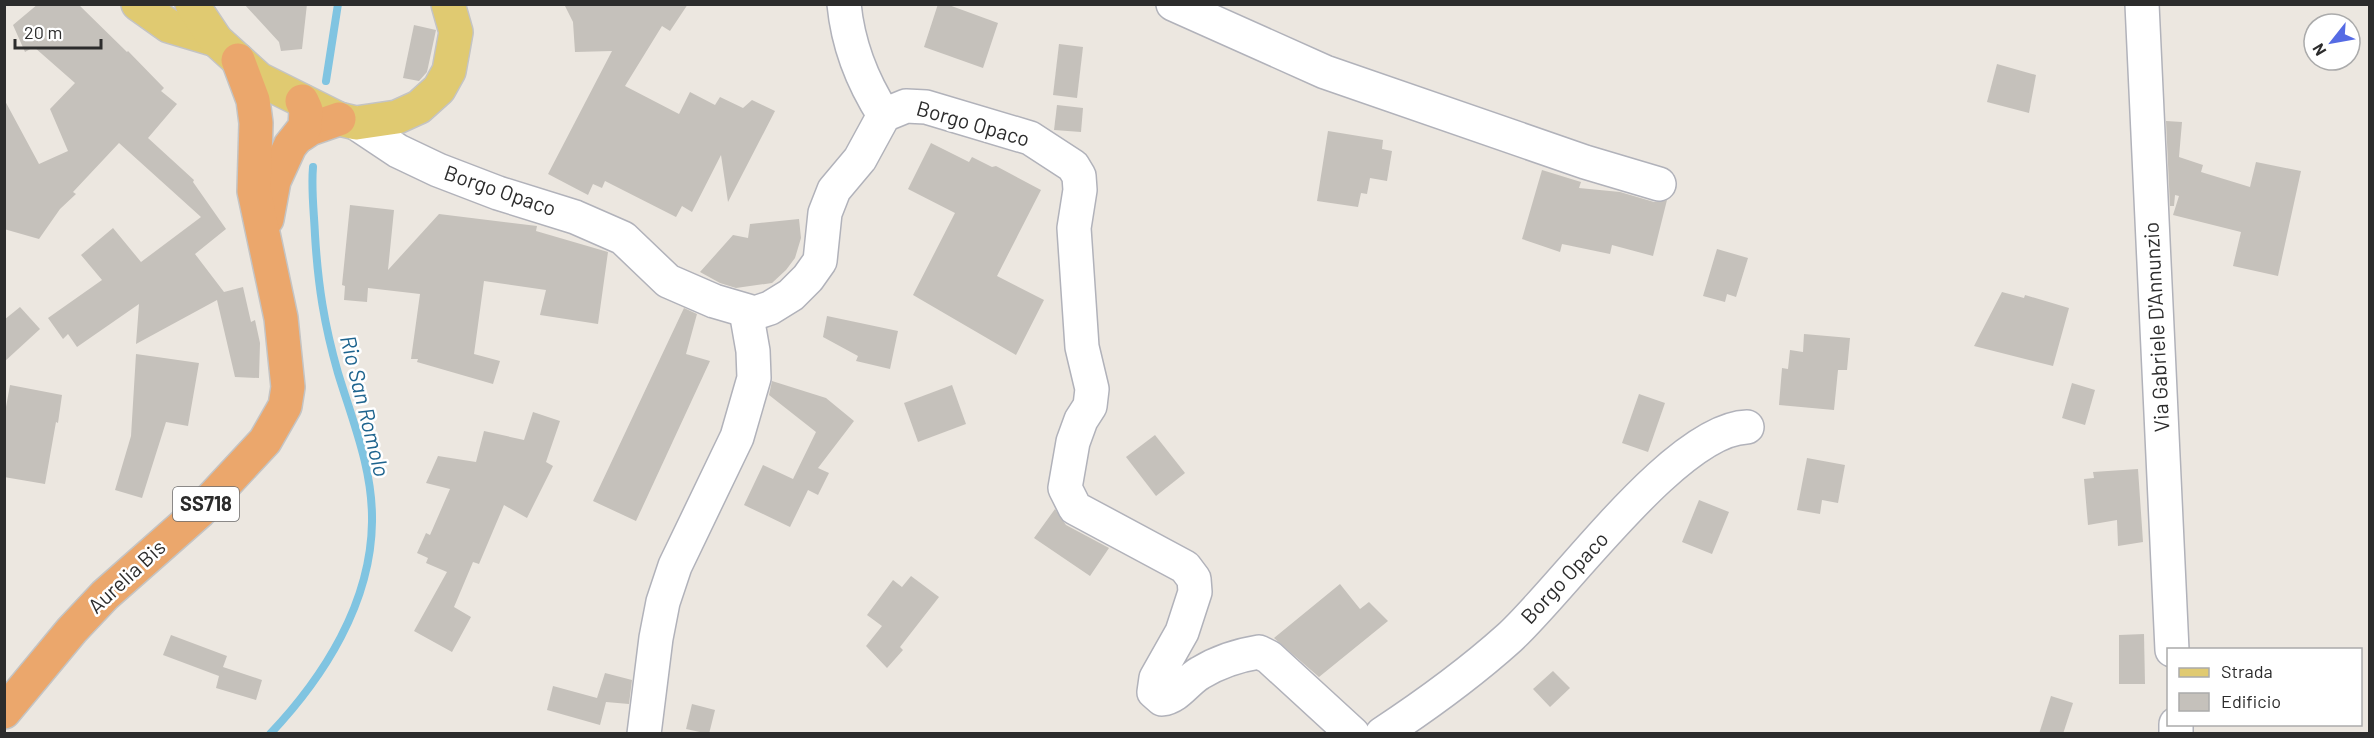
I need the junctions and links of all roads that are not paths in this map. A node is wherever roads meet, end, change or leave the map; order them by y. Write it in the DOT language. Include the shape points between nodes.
graph roads {
  1 [pos="138,4"];
  2 [pos="448,4"];
  3 [pos="844,4"];
  4 [pos="1173,4"];
  5 [pos="2142,4"];
  6 [pos="192,5"];
  7 [pos="169,26"];
  8 [pos="227,50"];
  9 [pos="294,97"];
  10 [pos="884,116"];
  11 [pos="347,121"];
  12 [pos="256,123"];
  13 [pos="300,135"];
  14 [pos="1659,184"];
  15 [pos="264,245"];
  16 [pos="746,311"];
  17 [pos="1747,427"];
  18 [pos="2172,648"];
  19 [pos="4,712"];
  20 [pos="644,734"];
  21 [pos="1353,734"];
  22 [pos="1382,734"];
  1 -- 7 [label="main road"];
  2 -- 11 [label="main road" via="456,33 449,71 439,89 419,107 397,117"];
  3 -- 10 [label="street" via="854,54 867,89"];
  4 -- 14 [label="street" via="1324,72"];
  5 -- 18 [label="street, Via Gabriele D'Annunzio"];
  6 -- 7 [label="main road"];
  6 -- 8 [label="main road"];
  7 -- 8 [label="main road"];
  8 -- 9 [label="main road" via="259,79"];
  8 -- 12 [label="highway, SS718" via="253,100"];
  9 -- 11 [label="main road"];
  9 -- 12 [label="highway" via="270,105"];
  9 -- 13 [label="highway, SS718" via="307,119"];
  10 -- 16 [label="street, Borgo Opaco" via="860,159 834,190 825,213 820,261 808,278 770,308 755,313"];
  10 -- 21 [label="street, Borgo Opaco" via="906,106 926,107 1030,138 1073,166 1079,176 1074,228 1082,347 1092,389 1090,406 1073,442 1065,488 1075,508 1185,567 1194,579 1190,611 1156,678 1154,692 1162,699 1171,698 1199,673 1259,652"];
  11 -- 13 [label="highway"];
  11 -- 16 [label="street, Borgo Opaco" via="438,170 575,217 623,238 668,281"];
  12 -- 15 [label="highway, SS718" via="254,191"];
  13 -- 15 [label="highway, SS718" via="290,146 274,181"];
  15 -- 19 [label="highway, Aurelia Bis / SS718" via="281,318 288,387 276,424 199,512 105,595"];
  16 -- 20 [label="street" via="754,378 737,437 675,566 663,602"];
  17 -- 22 [label="street, Borgo Opaco" via="1716,435 1671,467 1633,501 1510,637"];
}
